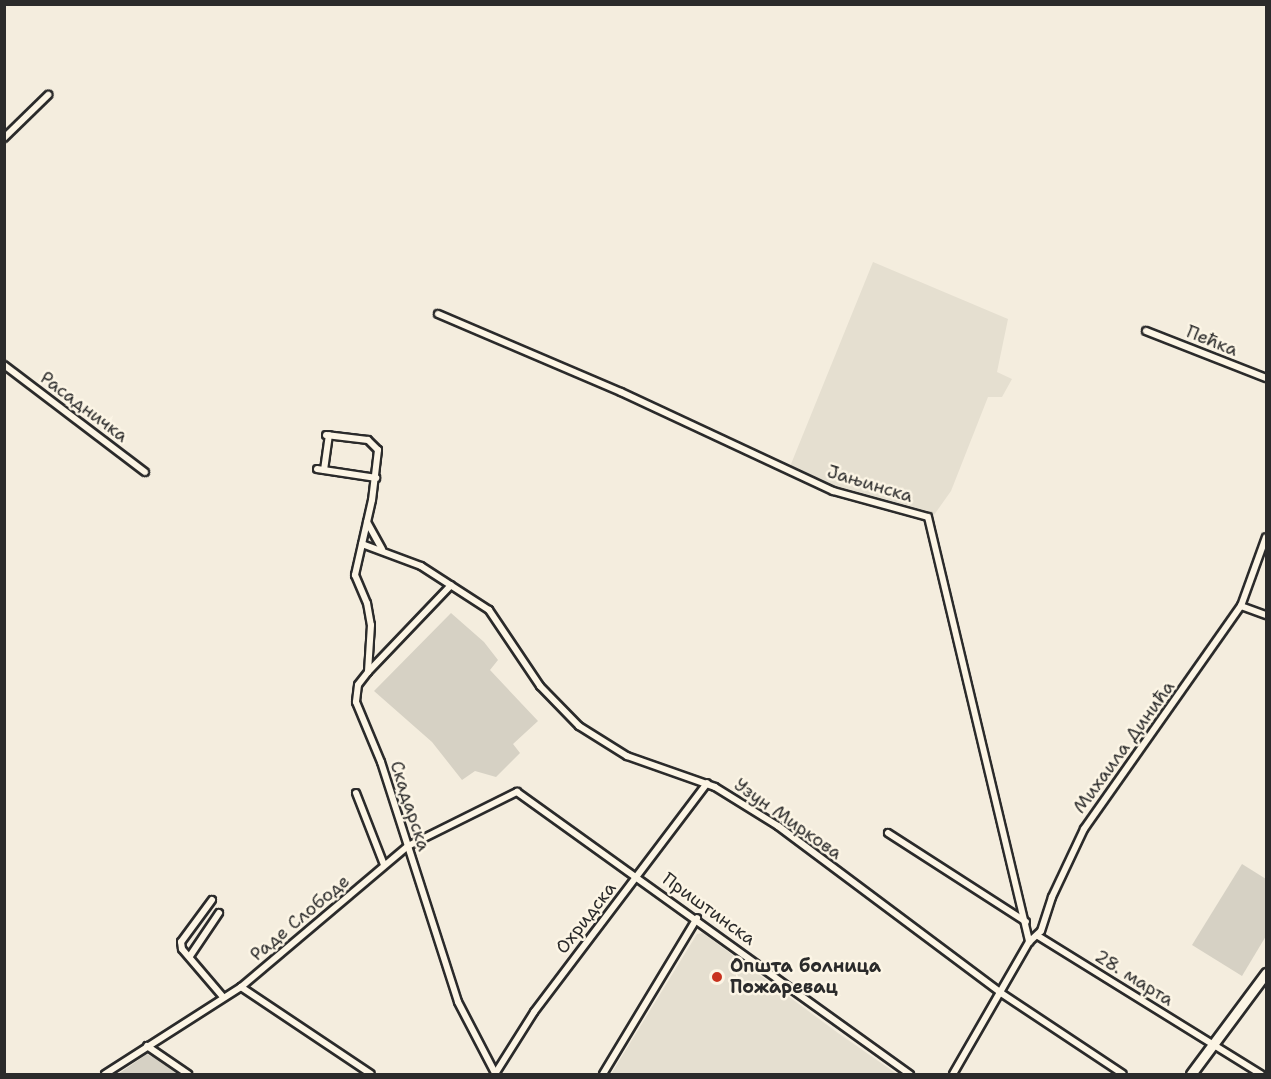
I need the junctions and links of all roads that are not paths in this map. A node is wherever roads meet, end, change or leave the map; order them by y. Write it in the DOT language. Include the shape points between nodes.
graph roads {
  1 [pos="48,95"];
  2 [pos="4,138"];
  3 [pos="438,314"];
  4 [pos="1146,331"];
  5 [pos="4,365"];
  6 [pos="1266,378"];
  7 [pos="317,469"];
  8 [pos="324,470"];
  9 [pos="145,472"];
  10 [pos="376,478"];
  11 [pos="367,522"];
  12 [pos="1266,537"];
  13 [pos="362,544"];
  14 [pos="382,549"];
  15 [pos="1264,550"];
  16 [pos="452,585"];
  17 [pos="1241,606"];
  18 [pos="1266,615"];
  19 [pos="369,672"];
  20 [pos="707,783"];
  21 [pos="517,792"];
  22 [pos="356,793"];
  23 [pos="888,833"];
  24 [pos="408,846"];
  25 [pos="384,865"];
  26 [pos="638,876"];
  27 [pos="212,900"];
  28 [pos="219,913"];
  29 [pos="697,918"];
  30 [pos="1026,922"];
  31 [pos="1038,936"];
  32 [pos="1029,942"];
  33 [pos="190,956"];
  34 [pos="1266,973"];
  35 [pos="241,987"];
  36 [pos="1001,993"];
  37 [pos="223,997"];
  38 [pos="1215,1045"];
  39 [pos="147,1046"];
  40 [pos="105,1074"];
  41 [pos="188,1074"];
  42 [pos="371,1074"];
  43 [pos="495,1074"];
  44 [pos="603,1074"];
  45 [pos="910,1074"];
  46 [pos="953,1074"];
  47 [pos="1123,1074"];
  48 [pos="1191,1074"];
  49 [pos="1261,1074"];
  1 -- 2 [label="street"];
  3 -- 30 [label="street, Јањинска" via="570,369 833,490 928,517"];
  4 -- 6 [label="street, Пећка"];
  5 -- 9 [label="street, Расадничка"];
  7 -- 8 [label="street"];
  8 -- 10 [label="street"];
  8 -- 10 [label="street, Скадарска" via="328,435 374,444 378,450"];
  10 -- 11 [label="street, Скадарска"];
  11 -- 13 [label="street, Скадарска"];
  11 -- 14 [label="street"];
  12 -- 15 [label="street"];
  13 -- 14 [label="street, Узун Миркова"];
  13 -- 19 [label="street, Скадарска" via="355,574 370,617"];
  14 -- 16 [label="street, Узун Миркова"];
  15 -- 17 [label="street"];
  16 -- 19 [label="street"];
  16 -- 20 [label="street, Узун Миркова" via="489,610 540,686 579,726 627,756"];
  17 -- 18 [label="street"];
  17 -- 31 [label="street, Михаила Динића" via="1084,829"];
  19 -- 24 [label="street, Скадарска" via="358,686 356,702 381,762"];
  20 -- 26 [label="street, Охридска"];
  20 -- 36 [label="street, Узун Миркова" via="777,826"];
  21 -- 24 [label="street, Раде Слободе"];
  21 -- 26 [label="street, Приштинска"];
  22 -- 25 [label="street"];
  23 -- 30 [label="street"];
  24 -- 25 [label="street, Раде Слободе"];
  24 -- 43 [label="street, Скадарска" via="458,1002"];
  25 -- 35 [label="street, Раде Слободе"];
  26 -- 29 [label="street, Приштинска"];
  26 -- 43 [label="street, Охридска" via="534,1012"];
  27 -- 33 [label="street" via="181,942"];
  28 -- 33 [label="street"];
  29 -- 44 [label="street"];
  29 -- 45 [label="street, Приштинска"];
  30 -- 32 [label="street, Јањинска"];
  31 -- 32 [label="street"];
  31 -- 38 [label="street, 28. марта"];
  32 -- 36 [label="street"];
  33 -- 37 [label="street"];
  34 -- 38 [label="main road"];
  35 -- 37 [label="street, Раде Слободе"];
  35 -- 42 [label="street"];
  36 -- 46 [label="street"];
  36 -- 47 [label="street, Узун Миркова"];
  37 -- 39 [label="street, Раде Слободе"];
  38 -- 48 [label="main road"];
  38 -- 49 [label="street, 28. марта"];
  39 -- 40 [label="street, Раде Слободе"];
  39 -- 41 [label="street"];
}
